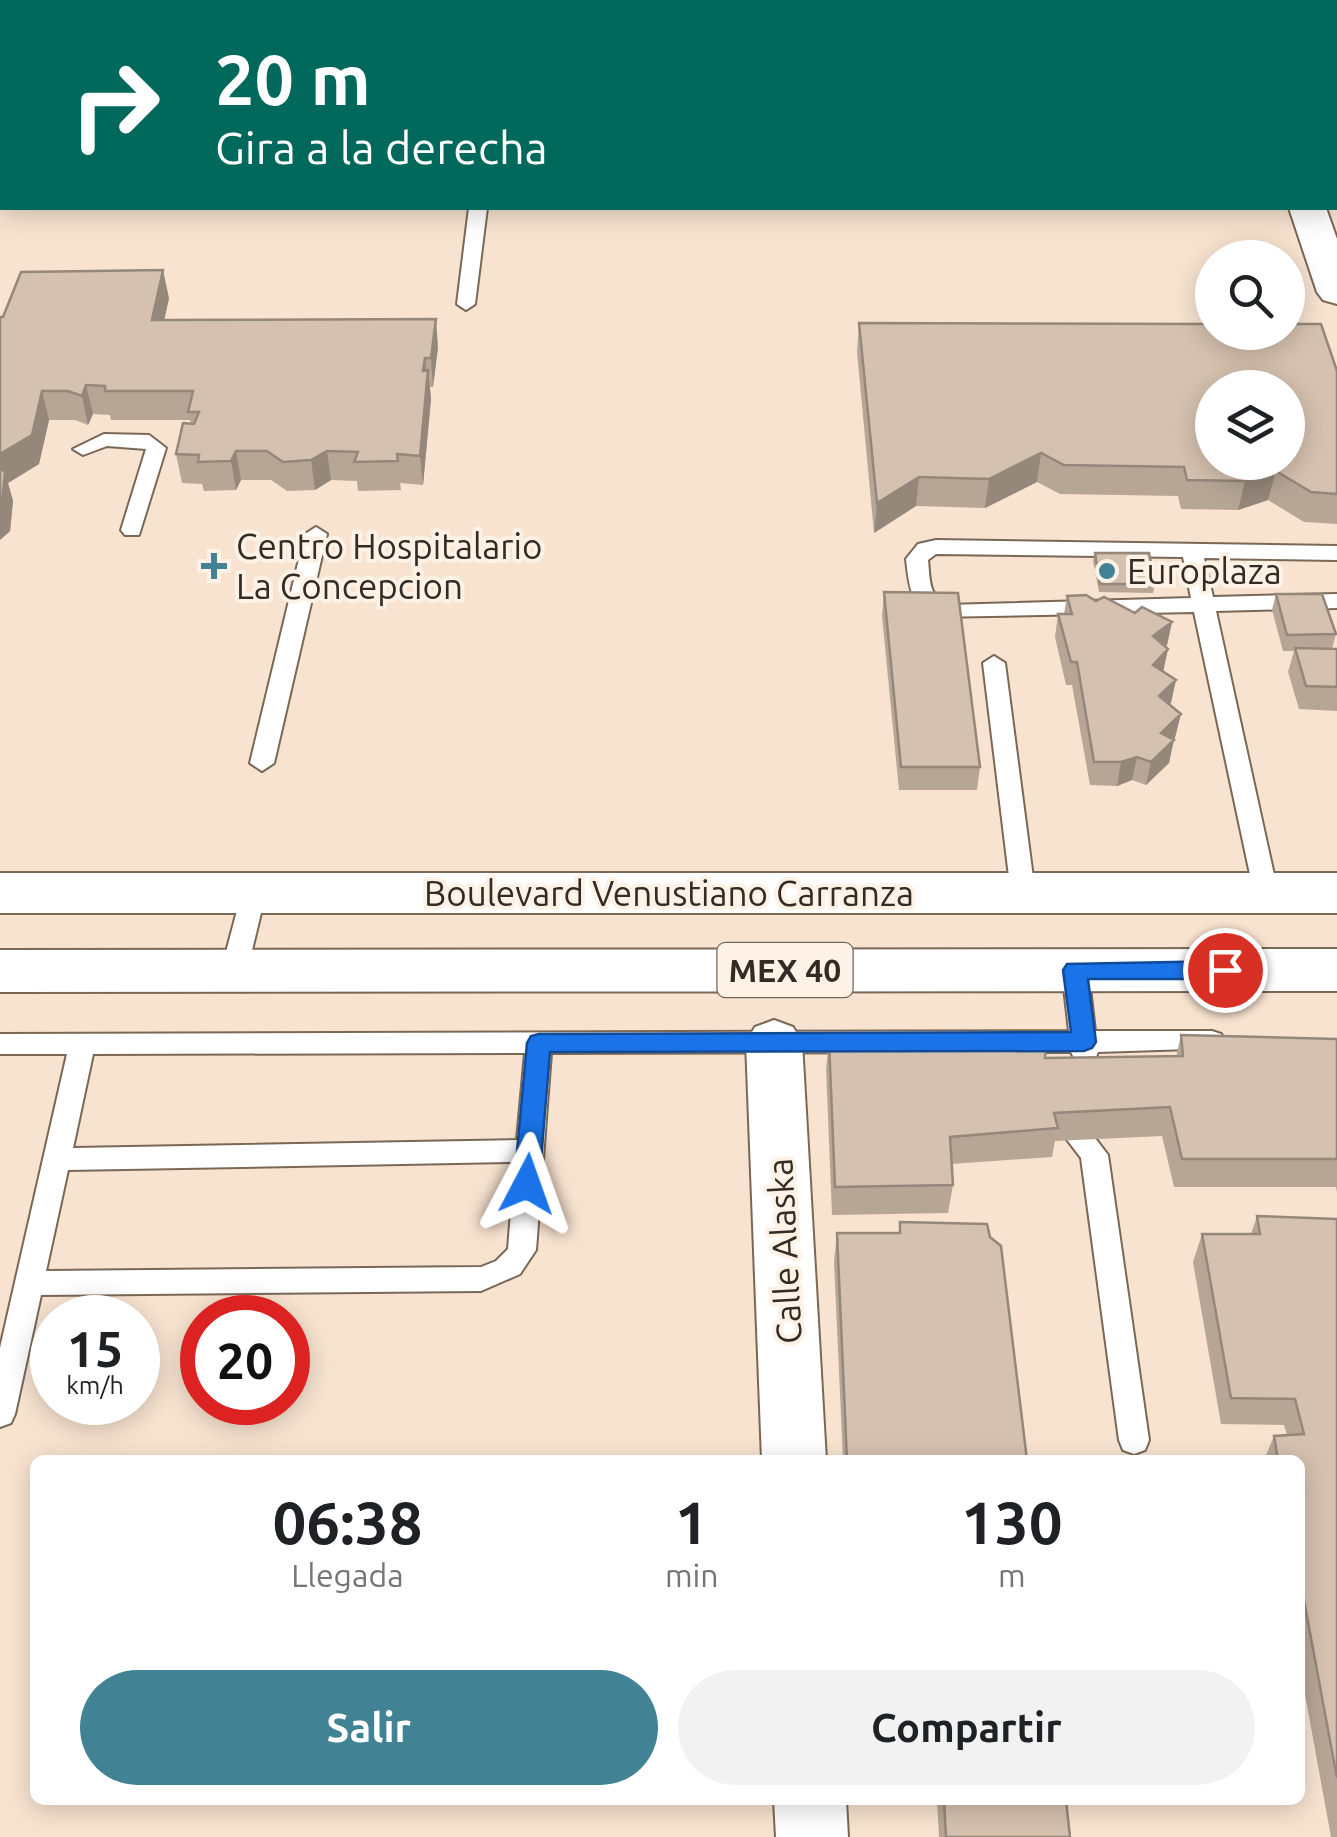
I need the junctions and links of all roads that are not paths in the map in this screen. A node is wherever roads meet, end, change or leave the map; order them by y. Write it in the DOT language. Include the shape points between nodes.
graph roads {
  1 [pos="478,210"];
  2 [pos="1309,210"];
  3 [pos="1337,292"];
  4 [pos="466,304"];
  5 [pos="83,450"];
  6 [pos="132,530"];
  7 [pos="316,534"];
  8 [pos="1192,551"];
  9 [pos="1337,553"];
  10 [pos="1337,601"];
  11 [pos="1202,605"];
  12 [pos="994,663"];
  13 [pos="262,763"];
  14 [pos="0,892"];
  15 [pos="254,892"];
  16 [pos="1022,892"];
  17 [pos="1337,893"];
  18 [pos="1266,894"];
  19 [pos="1075,970"];
  20 [pos="1337,970"];
  21 [pos="0,971"];
  22 [pos="234,971"];
  23 [pos="1240,1041"];
  24 [pos="774,1042"];
  25 [pos="539,1043"];
  26 [pos="0,1044"];
  27 [pos="82,1044"];
  28 [pos="1084,1048"];
  29 [pos="1106,1078"];
  30 [pos="1115,1129"];
  31 [pos="529,1151"];
  32 [pos="1094,1155"];
  33 [pos="57,1159"];
  34 [pos="30,1283"];
  35 [pos="0,1414"];
  36 [pos="1134,1440"];
  37 [pos="794,1455"];
  38 [pos="810,1805"];
  39 [pos="812,1837"];
  1 -- 4 [label="lane"];
  2 -- 3 [label="street"];
  5 -- 6 [label="lane" via="104,440 149,441 156,448"];
  7 -- 13 [label="lane"];
  8 -- 9 [label="lane"];
  8 -- 11 [label="lane"];
  8 -- 11 [label="lane" via="936,547 917,559 922,597 944,612"];
  10 -- 11 [label="lane"];
  11 -- 18 [label="lane"];
  12 -- 16 [label="lane"];
  14 -- 15 [label="main road, Boulevard Venustiano Carranza / MEX 40"];
  15 -- 16 [label="main road, Boulevard Venustiano Carranza / MEX 40"];
  15 -- 22 [label="lane"];
  16 -- 18 [label="main road, Boulevard Venustiano Carranza / MEX 40"];
  17 -- 18 [label="main road, Boulevard Venustiano Carranza / MEX 40"];
  19 -- 20 [label="main road, MEX 40"];
  19 -- 22 [label="main road, MEX 40"];
  19 -- 28 [label="lane"];
  21 -- 22 [label="main road, MEX 40"];
  23 -- 28 [label="lane"];
  24 -- 25 [label="lane"];
  24 -- 28 [label="lane"];
  24 -- 37 [label="street, Calle Alaska"];
  25 -- 27 [label="lane"];
  25 -- 31 [label="lane"];
  26 -- 27 [label="lane"];
  27 -- 33 [label="lane"];
  28 -- 29 [label="lane"];
  28 -- 32 [label="lane" via="1065,1078 1066,1093 1069,1124"];
  30 -- 32 [label="lane"];
  31 -- 33 [label="lane"];
  31 -- 34 [label="lane" via="522,1250 516,1264 481,1278"];
  32 -- 36 [label="lane"];
  33 -- 34 [label="lane"];
  34 -- 35 [label="lane"];
  38 -- 39 [label="street"];
}
